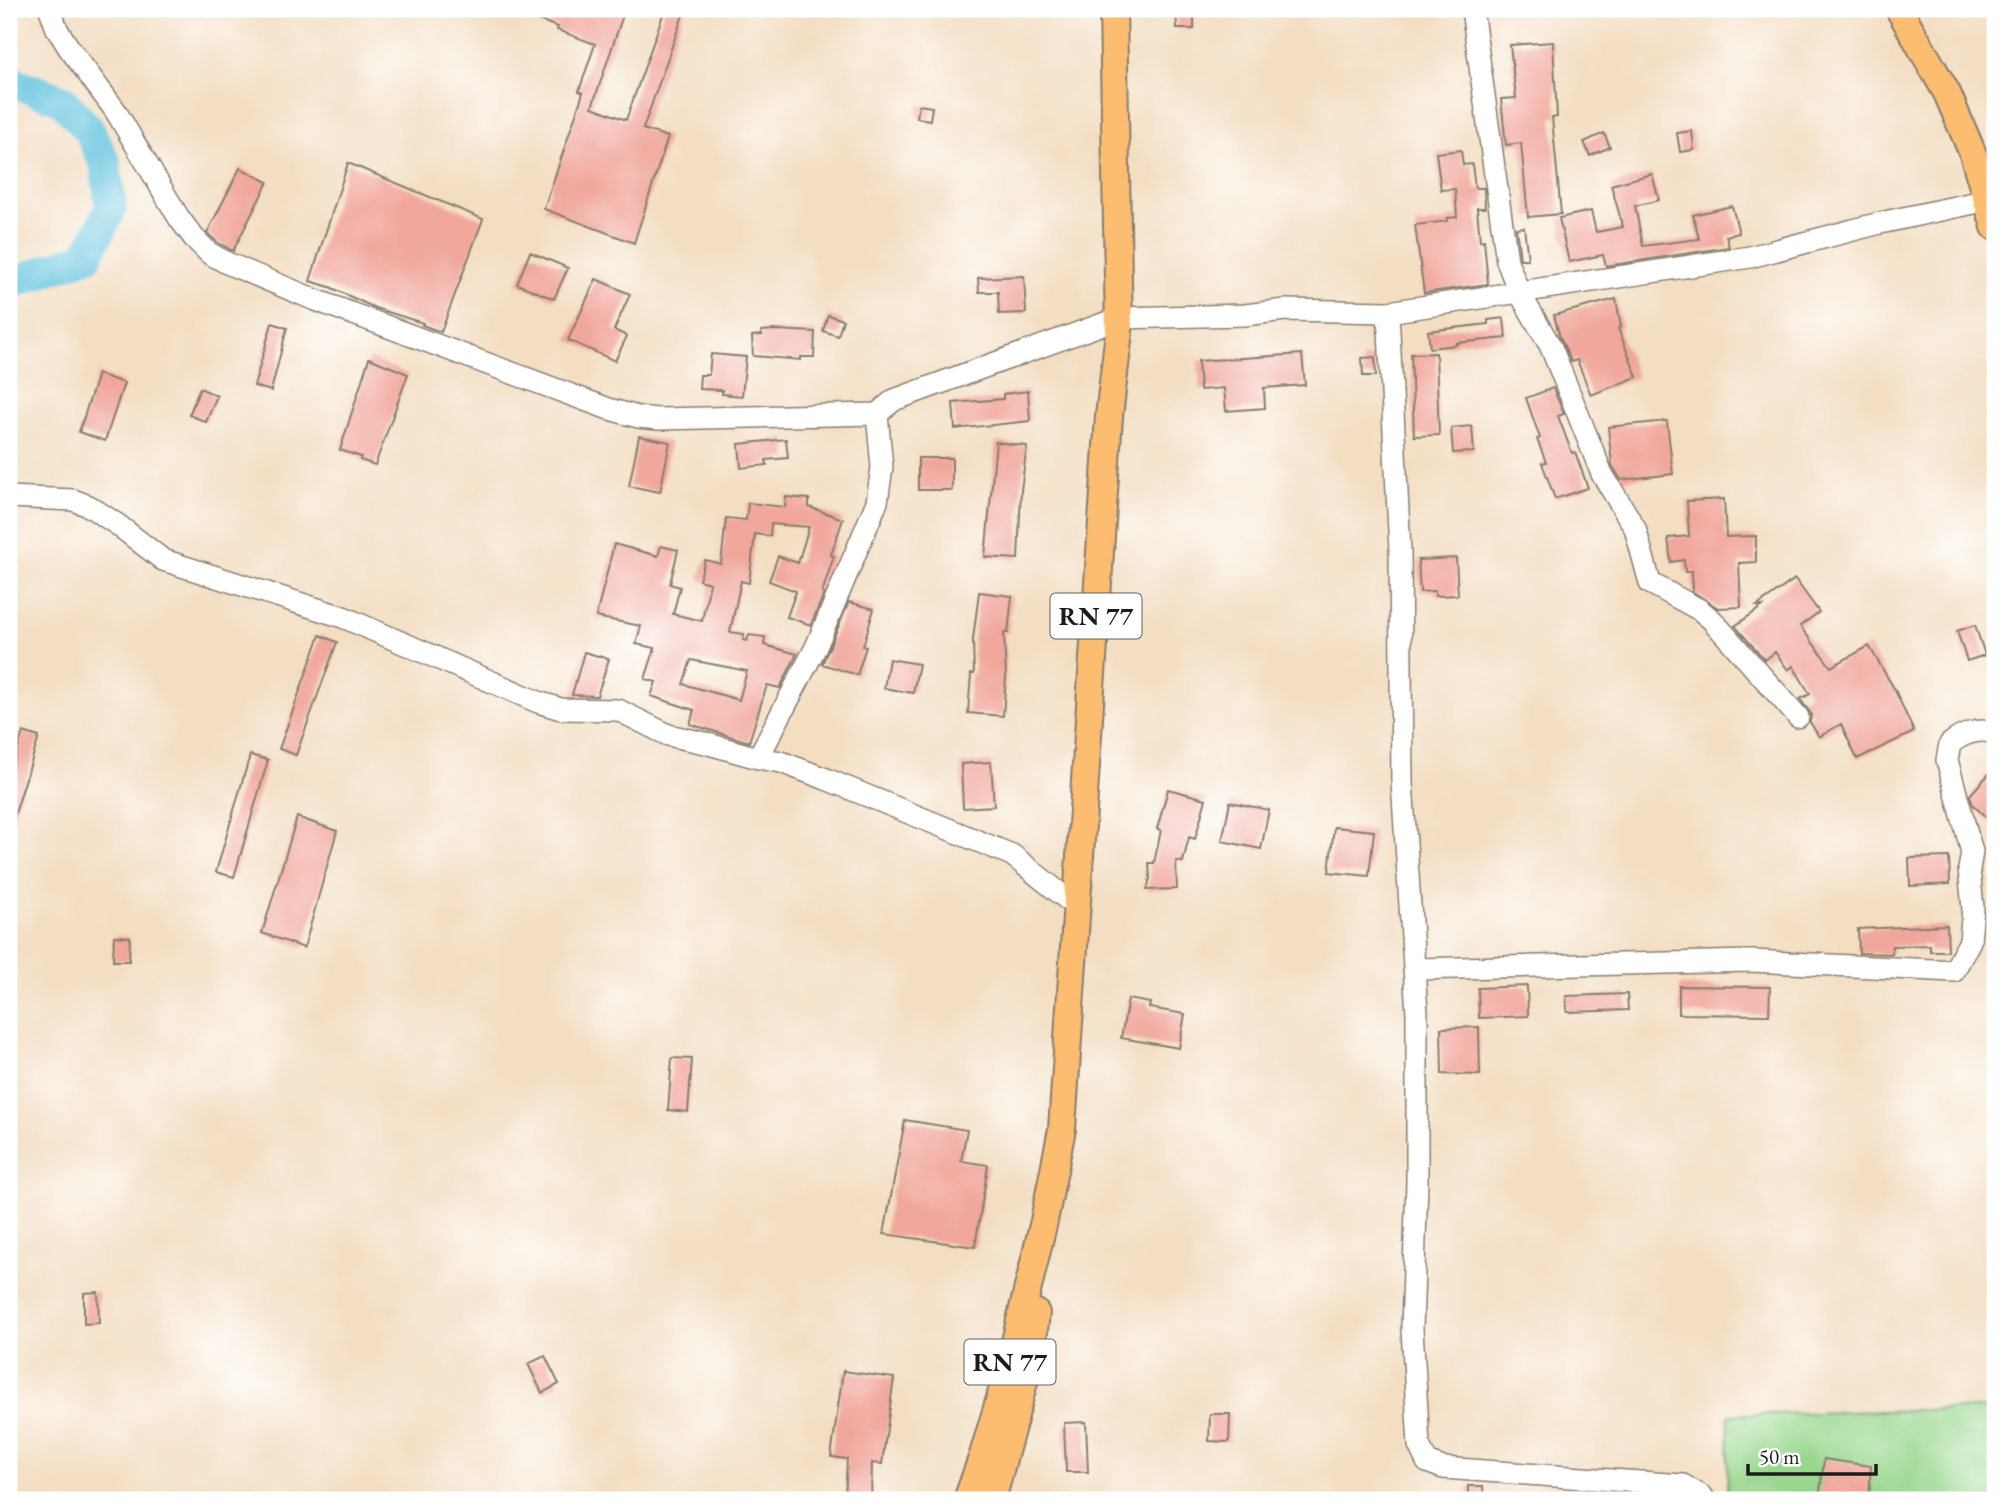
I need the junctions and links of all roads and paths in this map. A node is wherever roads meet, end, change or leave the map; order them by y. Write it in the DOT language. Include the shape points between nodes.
graph roads {
  1 [pos="50,9"];
  2 [pos="1113,9"];
  3 [pos="1472,9"];
  4 [pos="1899,9"];
  5 [pos="1988,200"];
  6 [pos="1995,227"];
  7 [pos="1519,292"];
  8 [pos="1388,312"];
  9 [pos="1119,318"];
  10 [pos="877,414"];
  11 [pos="9,497"];
  12 [pos="1798,717"];
  13 [pos="1995,733"];
  14 [pos="758,758"];
  15 [pos="1077,907"];
  16 [pos="1414,969"];
  17 [pos="1044,1221"];
  18 [pos="1000,1474"];
  19 [pos="967,1500"];
  20 [pos="992,1500"];
  21 [pos="1003,1500"];
  22 [pos="1704,1500"];
  1 -- 10 [label="street" via="57,29 116,110 179,218 209,253 227,263 326,304 638,417"];
  2 -- 9 [label="main road, RN 77"];
  3 -- 7 [label="street" via="1507,261"];
  4 -- 5 [label="main road" via="1947,93"];
  5 -- 6 [label="main road"];
  5 -- 7 [label="street" via="1750,257"];
  7 -- 8 [label="street"];
  7 -- 12 [label="street" via="1551,347 1602,474 1635,528 1650,583 1712,620"];
  8 -- 9 [label="street" via="1285,310"];
  8 -- 16 [label="street" via="1401,588 1402,782"];
  9 -- 10 [label="street" via="894,400"];
  9 -- 15 [label="main road, RN 77"];
  10 -- 14 [label="street" via="881,467 877,502 816,647"];
  11 -- 14 [label="street" via="73,500 89,506 163,560 343,617 538,702 561,709 618,710 668,735"];
  13 -- 16 [label="street" via="1966,734 1950,744 1948,751 1972,852 1970,941 1954,971 1752,961"];
  14 -- 15 [label="street" via="781,762 999,848"];
  15 -- 17 [label="main road, RN 77" via="1062,1129"];
  16 -- 22 [label="street" via="1417,1182 1412,1329 1419,1445 1424,1458 1443,1468 1683,1485"];
  17 -- 18 [label="main road, RN 77" via="1031,1356"];
  17 -- 19 [label="main road, RN 77" via="1008,1371"];
  18 -- 20 [label="main road, RN 77"];
  18 -- 21 [label="main road"];
}
